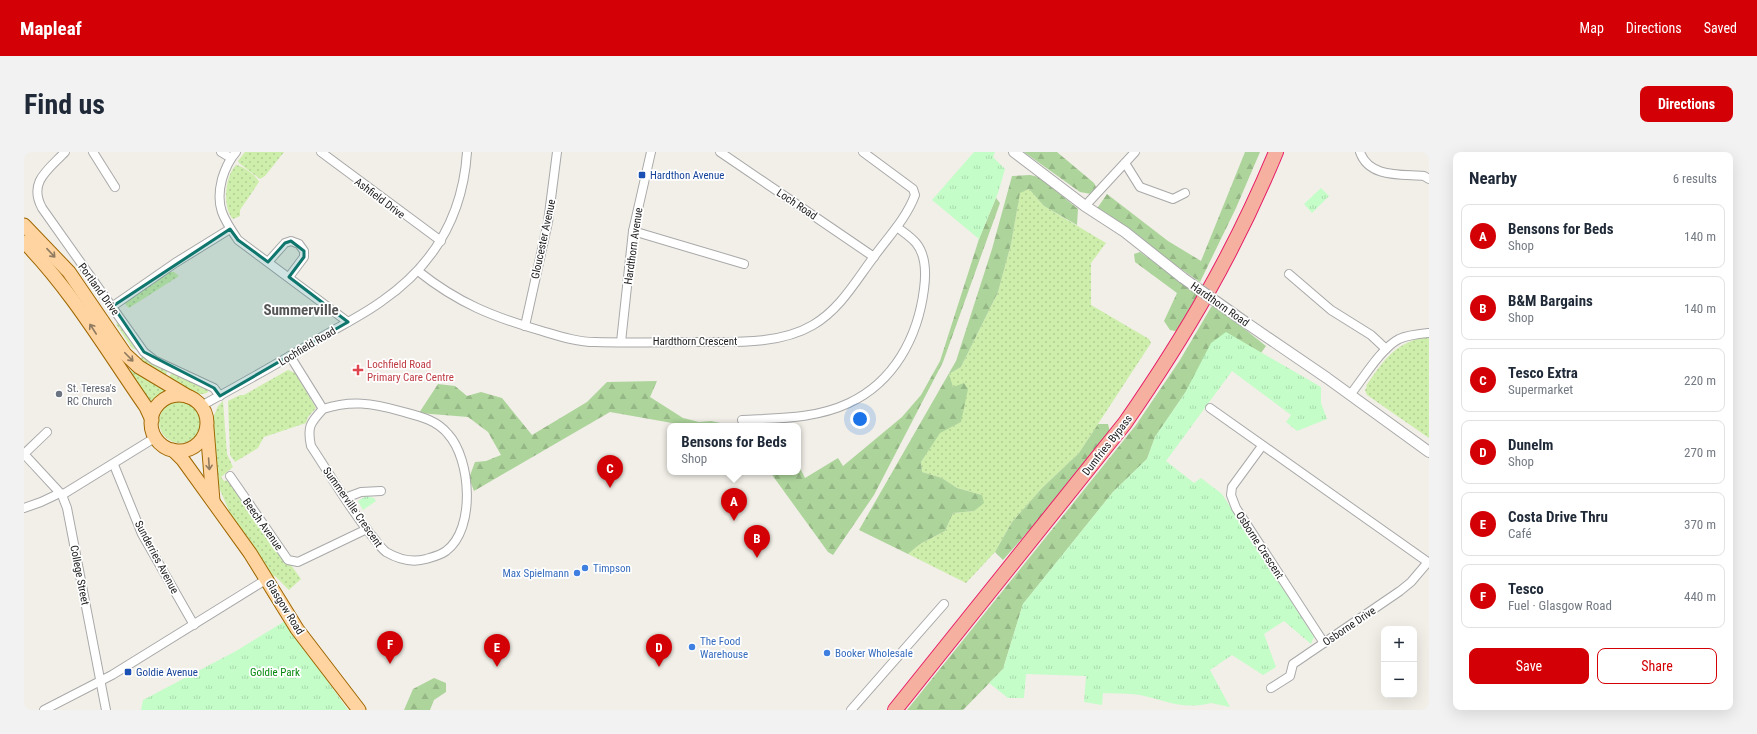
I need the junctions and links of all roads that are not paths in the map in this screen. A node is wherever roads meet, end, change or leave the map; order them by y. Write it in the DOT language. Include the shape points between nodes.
graph roads {
  1 [pos="65,152"];
  2 [pos="93,152"];
  3 [pos="222,152"];
  4 [pos="321,152"];
  5 [pos="467,152"];
  6 [pos="557,152"];
  7 [pos="651,152"];
  8 [pos="720,152"];
  9 [pos="863,152"];
  10 [pos="1014,152"];
  11 [pos="1135,152"];
  12 [pos="1276,152"];
  13 [pos="1360,152"];
  14 [pos="234,155"];
  15 [pos="1125,163"];
  16 [pos="1429,179"];
  17 [pos="115,187"];
  18 [pos="1185,193"];
  19 [pos="1085,206"];
  20 [pos="24,225"];
  21 [pos="897,227"];
  22 [pos="230,229"];
  23 [pos="633,231"];
  24 [pos="441,241"];
  25 [pos="24,242"];
  26 [pos="874,257"];
  27 [pos="268,262"];
  28 [pos="744,264"];
  29 [pos="418,271"];
  30 [pos="1289,274"];
  31 [pos="289,277"];
  32 [pos="113,306"];
  33 [pos="348,322"];
  34 [pos="525,326"];
  35 [pos="1429,333"];
  36 [pos="621,342"];
  37 [pos="1386,349"];
  38 [pos="290,356"];
  39 [pos="1350,395"];
  40 [pos="220,396"];
  41 [pos="189,397"];
  42 [pos="201,406"];
  43 [pos="1210,408"];
  44 [pos="323,409"];
  45 [pos="152,420"];
  46 [pos="742,420"];
  47 [pos="207,427"];
  48 [pos="47,432"];
  49 [pos="156,437"];
  50 [pos="1262,446"];
  51 [pos="173,450"];
  52 [pos="1429,452"];
  53 [pos="24,454"];
  54 [pos="114,464"];
  55 [pos="230,476"];
  56 [pos="380,491"];
  57 [pos="61,494"];
  58 [pos="345,498"];
  59 [pos="213,502"];
  60 [pos="24,508"];
  61 [pos="367,529"];
  62 [pos="1429,562"];
  63 [pos="267,579"];
  64 [pos="944,604"];
  65 [pos="194,625"];
  66 [pos="1324,643"];
  67 [pos="100,680"];
  68 [pos="1271,688"];
  69 [pos="44,710"];
  70 [pos="106,710"];
  71 [pos="359,710"];
  72 [pos="851,710"];
  73 [pos="895,710"];
  1 -- 32 [label="street, Portland Drive" via="39,181 36,189 38,200"];
  2 -- 17 [label="street"];
  3 -- 14 [label="street"];
  4 -- 24 [label="street, Ashfield Drive"];
  5 -- 24 [label="street, Lochfield Road" via="460,195 450,225"];
  6 -- 34 [label="street, Gloucester Avenue" via="548,222"];
  7 -- 23 [label="street, Hardthorn Avenue"];
  8 -- 26 [label="street, Loch Road"];
  9 -- 21 [label="street, Hardthorn Crescent" via="913,189 915,195 911,206"];
  10 -- 19 [label="street, Hardthorn Road"];
  11 -- 15 [label="street"];
  12 -- 73 [label="highway, Dumfries Bypass" via="1219,274 1160,373 1125,423"];
  13 -- 16 [label="street" via="1363,161 1378,172 1424,176"];
  14 -- 22 [label="street" via="223,175 218,201"];
  15 -- 18 [label="street" via="1140,187 1173,199"];
  15 -- 19 [label="street"];
  19 -- 39 [label="street, Hardthorn Road, bridge" via="1125,232 1183,278"];
  20 -- 41 [label="main road, one-way" via="69,272 125,354 139,367"];
  21 -- 26 [label="street, Hardthorn Crescent"];
  21 -- 46 [label="street" via="916,243 926,275 915,332 888,374 873,389 849,403 823,412 799,418"];
  22 -- 27 [label="street" via="238,240"];
  22 -- 32 [label="street"];
  23 -- 28 [label="street"];
  23 -- 36 [label="street, Hardthorn Avenue"];
  24 -- 29 [label="street, Lochfield Road"];
  45 -- 25 [label="main road, one-way" via="146,407 68,292 47,265"];
  26 -- 36 [label="street, Hardthorn Crescent" via="845,298 830,313 795,333 763,340 730,342"];
  27 -- 31 [label="street"];
  27 -- 31 [label="street" via="285,243 291,241 299,244 304,251 304,257"];
  29 -- 33 [label="street, Lochfield Road" via="383,301"];
  29 -- 34 [label="street, Hardthorn Crescent" via="460,301 493,316"];
  30 -- 37 [label="street" via="1331,310 1371,335"];
  31 -- 33 [label="street"];
  32 -- 40 [label="street, Portland Drive" via="144,352 214,388"];
  33 -- 38 [label="street, Lochfield Road"];
  34 -- 36 [label="street, Hardthorn Crescent" via="564,338"];
  35 -- 37 [label="street" via="1411,335"];
  37 -- 39 [label="street"];
  38 -- 40 [label="street, Lochfield Road"];
  38 -- 44 [label="street"];
  39 -- 52 [label="street, Hardthorn Road"];
  40 -- 42 [label="street, Lochfield Road"];
  41 -- 42 [label="main road"];
  41 -- 45 [label="main road" via="172,396 165,399 156,408"];
  42 -- 47 [label="main road" via="207,419"];
  43 -- 50 [label="street"];
  44 -- 58 [label="street, Summerville Crescent" via="310,423 308,434 311,446"];
  44 -- 61 [label="street, Summerville Crescent" via="353,403 427,418 448,434 459,450 467,483 463,527 447,551 421,560 398,558 384,551"];
  45 -- 49 [label="main road" via="152,429"];
  47 -- 51 [label="main road" via="198,443 186,449"];
  47 -- 59 [label="main road, one-way"];
  48 -- 53 [label="street"];
  49 -- 51 [label="main road" via="160,443"];
  49 -- 54 [label="street"];
  50 -- 62 [label="street"];
  50 -- 66 [label="street, Osborne Crescent" via="1232,487 1231,495 1236,508"];
  51 -- 59 [label="main road, Glasgow Road"];
  53 -- 57 [label="street, College Street"];
  54 -- 57 [label="street"];
  54 -- 65 [label="street, Sunderries Avenue" via="142,534"];
  55 -- 61 [label="street, Beech Avenue" via="288,560 298,562"];
  56 -- 58 [label="street" via="361,492"];
  57 -- 60 [label="street"];
  57 -- 67 [label="street, College Street" via="67,508"];
  58 -- 61 [label="street, Summerville Crescent"];
  59 -- 63 [label="main road, Glasgow Road"];
  62 -- 66 [label="street, Osborne Drive" via="1400,591"];
  63 -- 65 [label="street"];
  63 -- 71 [label="main road, Glasgow Road" via="297,629"];
  64 -- 72 [label="street"];
  65 -- 67 [label="street"];
  66 -- 68 [label="street, Osborne Drive" via="1293,664 1290,676"];
  67 -- 69 [label="street"];
  67 -- 70 [label="street, College Street"];
}
